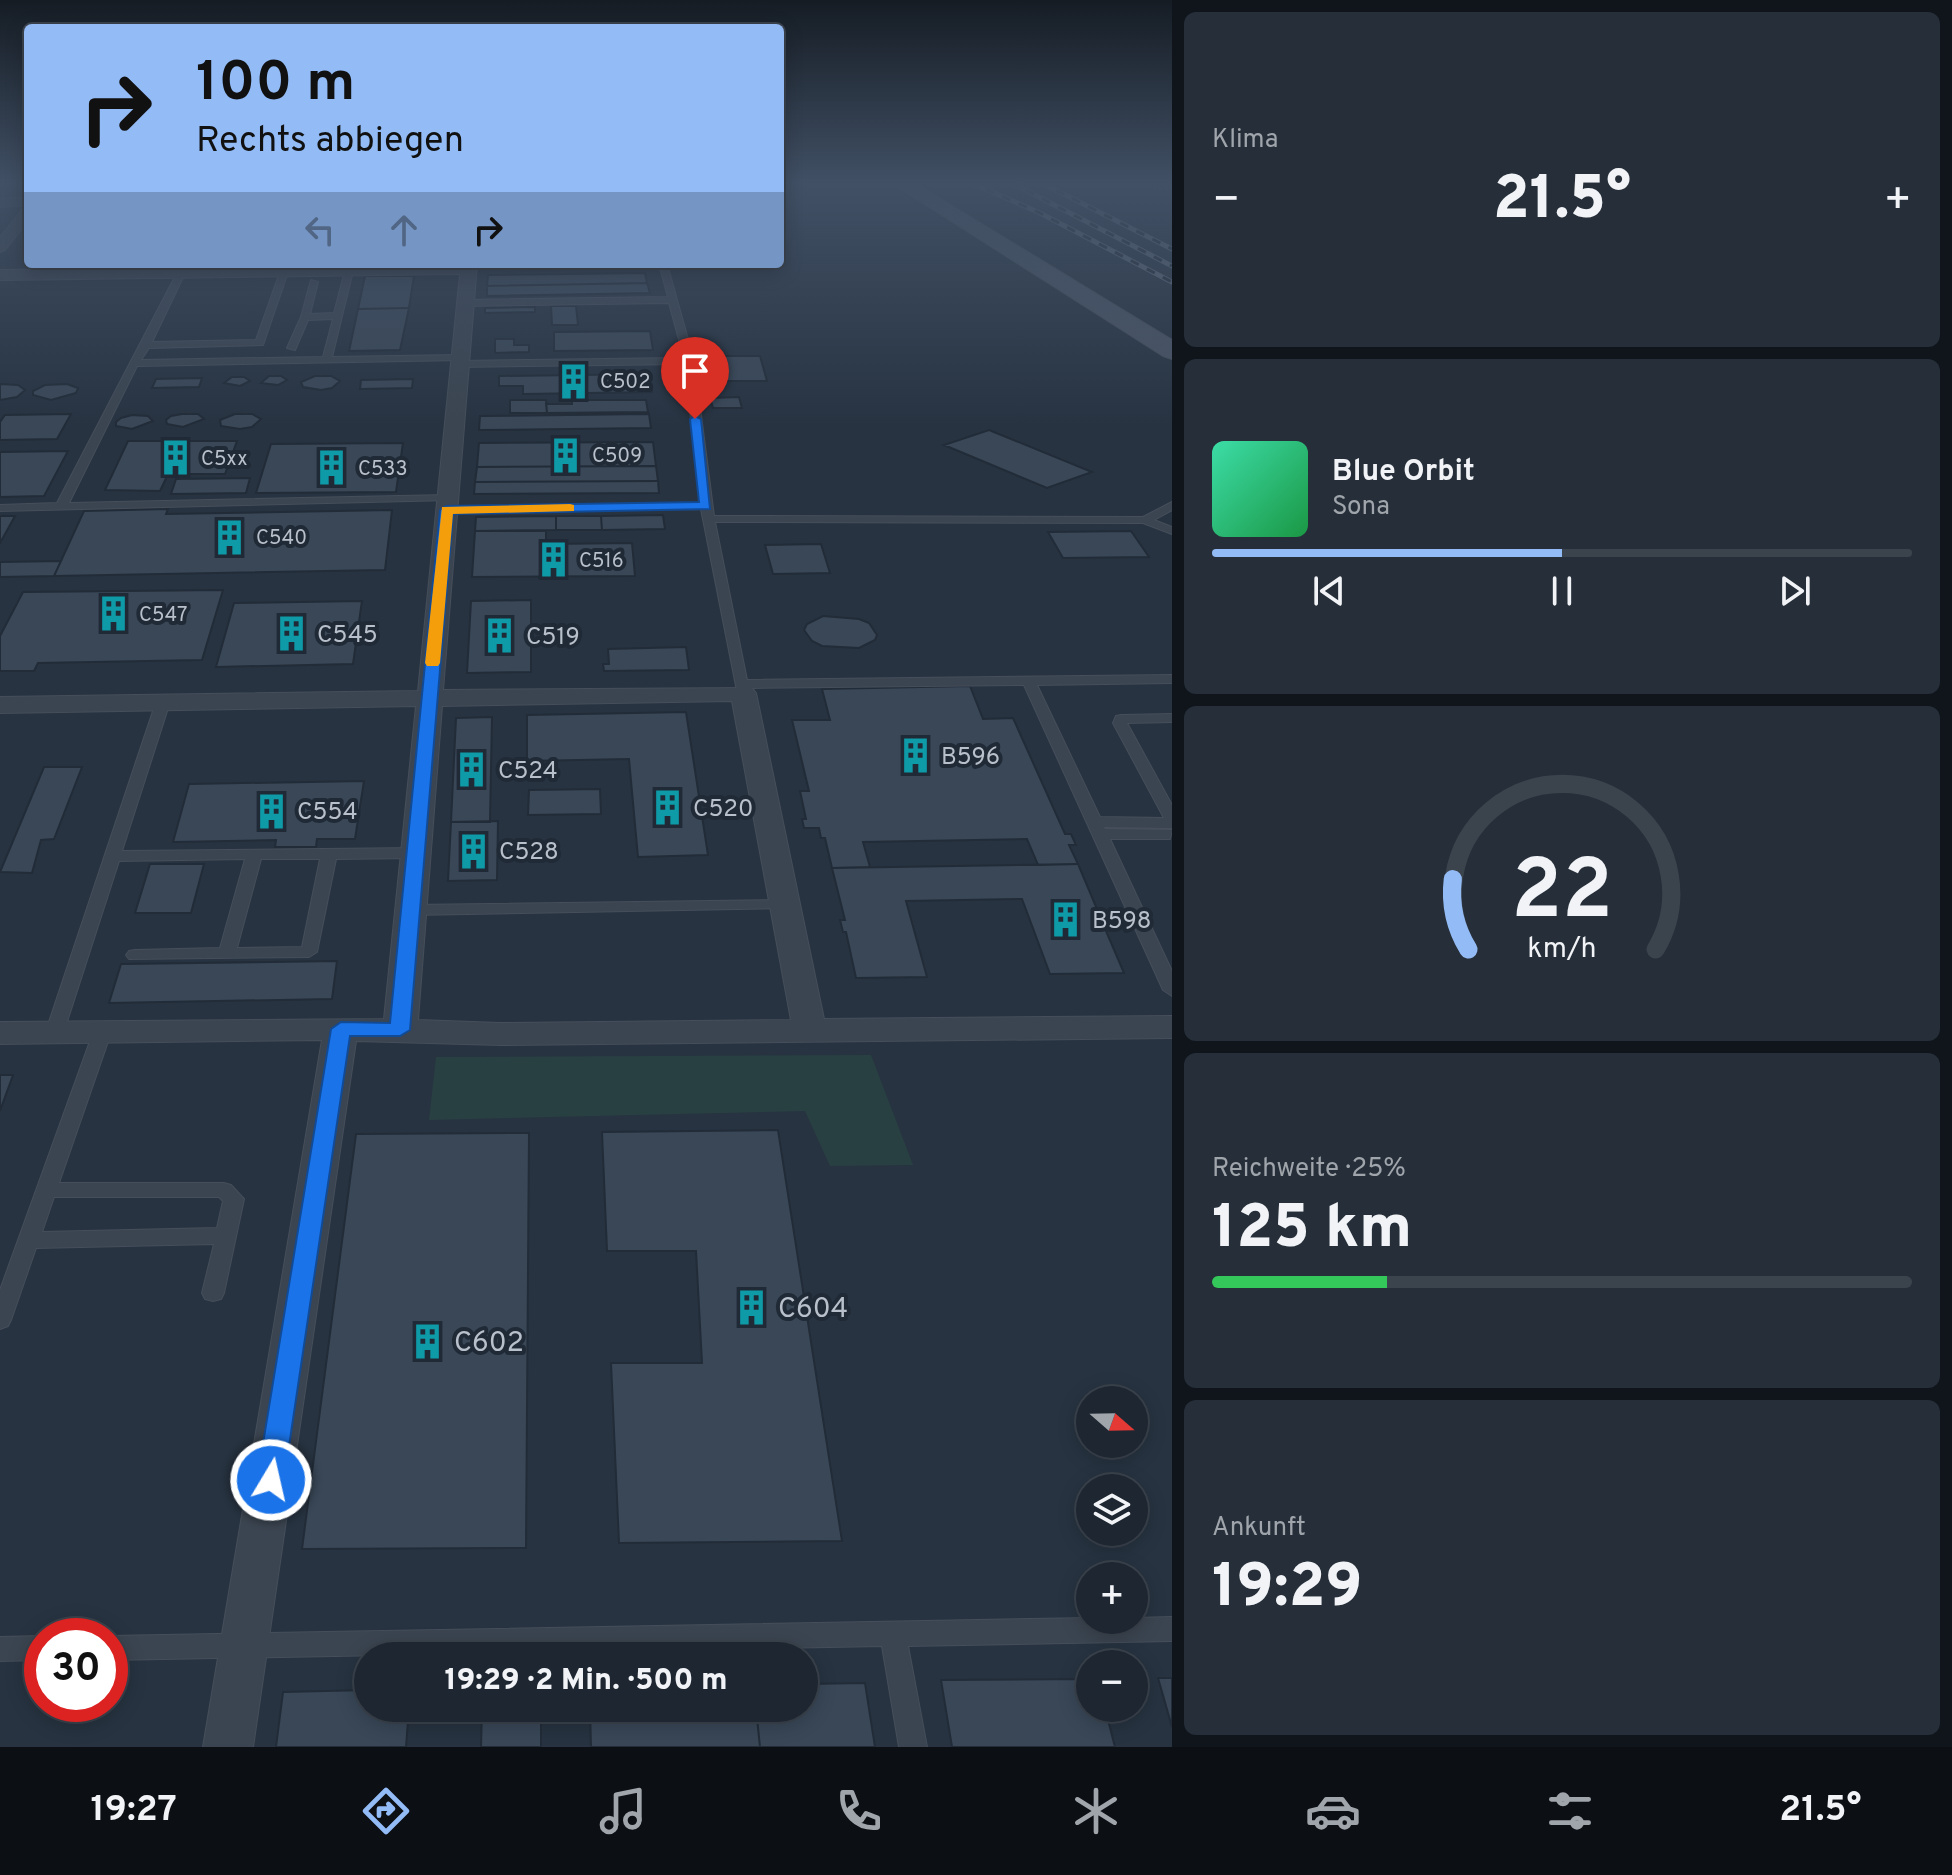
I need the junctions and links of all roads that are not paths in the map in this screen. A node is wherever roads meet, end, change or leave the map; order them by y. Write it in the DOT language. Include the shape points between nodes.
graph roads {
  1 [pos="1032,264"];
  2 [pos="420,268"];
  3 [pos="468,268"];
  4 [pos="664,268"];
  5 [pos="349,271"];
  6 [pos="284,272"];
  7 [pos="181,273"];
  8 [pos="0,275"];
  9 [pos="314,282"];
  10 [pos="1120,291"];
  11 [pos="674,300"];
  12 [pos="465,303"];
  13 [pos="338,316"];
  14 [pos="305,317"];
  15 [pos="1172,325"];
  16 [pos="146,345"];
  17 [pos="292,348"];
  18 [pos="1172,351"];
  19 [pos="327,360"];
  20 [pos="460,361"];
  21 [pos="689,361"];
  22 [pos="134,363"];
  23 [pos="447,504"];
  24 [pos="1172,505"];
  25 [pos="706,506"];
  26 [pos="61,507"];
  27 [pos="0,508"];
  28 [pos="708,519"];
  29 [pos="1145,520"];
  30 [pos="1172,531"];
  31 [pos="1172,679"];
  32 [pos="1029,681"];
  33 [pos="743,688"];
  34 [pos="429,699"];
  35 [pos="163,702"];
  36 [pos="0,705"];
  37 [pos="1172,718"];
  38 [pos="1172,821"];
  39 [pos="1097,828"];
  40 [pos="1172,834"];
  41 [pos="416,853"];
  42 [pos="329,854"];
  43 [pos="254,855"];
  44 [pos="112,856"];
  45 [pos="785,905"];
  46 [pos="410,910"];
  47 [pos="227,954"];
  48 [pos="135,955"];
  49 [pos="1172,990"];
  50 [pos="1172,1027"];
  51 [pos="341,1029"];
  52 [pos="103,1030"];
  53 [pos="400,1030"];
  54 [pos="55,1031"];
  55 [pos="810,1031"];
  56 [pos="0,1033"];
  57 [pos="46,1190"];
  58 [pos="225,1236"];
  59 [pos="29,1240"];
  60 [pos="213,1293"];
  61 [pos="0,1320"];
  62 [pos="1172,1629"];
  63 [pos="893,1634"];
  64 [pos="243,1646"];
  65 [pos="24,1648"];
  66 [pos="128,1648"];
  67 [pos="0,1649"];
  68 [pos="228,1747"];
  69 [pos="913,1747"];
  1 -- 18 [label="main road"];
  2 -- 5 [label="street"];
  3 -- 12 [label="street"];
  4 -- 11 [label="lane"];
  5 -- 6 [label="street"];
  5 -- 13 [label="lane"];
  6 -- 7 [label="street"];
  6 -- 16 [label="lane" via="260,343"];
  7 -- 8 [label="street"];
  7 -- 16 [label="lane"];
  9 -- 14 [label="lane"];
  10 -- 15 [label="main road"];
  11 -- 12 [label="lane"];
  11 -- 21 [label="lane"];
  12 -- 20 [label="street"];
  13 -- 14 [label="lane"];
  13 -- 19 [label="lane"];
  14 -- 17 [label="lane"];
  16 -- 22 [label="lane"];
  19 -- 20 [label="lane"];
  19 -- 22 [label="lane"];
  20 -- 21 [label="lane"];
  20 -- 23 [label="street"];
  21 -- 25 [label="lane"];
  22 -- 26 [label="lane"];
  23 -- 25 [label="lane"];
  23 -- 26 [label="lane"];
  23 -- 34 [label="street"];
  24 -- 29 [label="lane"];
  25 -- 28 [label="lane"];
  26 -- 27 [label="lane"];
  28 -- 29 [label="lane"];
  28 -- 33 [label="lane"];
  29 -- 30 [label="lane"];
  31 -- 32 [label="lane"];
  32 -- 33 [label="lane"];
  32 -- 39 [label="lane"];
  33 -- 34 [label="street"];
  33 -- 45 [label="street"];
  34 -- 35 [label="street"];
  34 -- 41 [label="street"];
  35 -- 36 [label="street"];
  35 -- 44 [label="lane"];
  37 -- 38 [label="lane" via="1120,723"];
  38 -- 39 [label="lane"];
  39 -- 40 [label="lane"];
  39 -- 49 [label="lane"];
  41 -- 42 [label="lane"];
  41 -- 46 [label="street"];
  42 -- 43 [label="lane"];
  42 -- 47 [label="lane" via="309,952"];
  43 -- 44 [label="lane"];
  43 -- 47 [label="lane"];
  44 -- 54 [label="lane"];
  45 -- 46 [label="lane"];
  45 -- 55 [label="street"];
  46 -- 53 [label="street"];
  47 -- 48 [label="lane"];
  50 -- 55 [label="street"];
  51 -- 52 [label="street"];
  51 -- 53 [label="street"];
  51 -- 64 [label="street"];
  52 -- 54 [label="street"];
  52 -- 57 [label="lane"];
  53 -- 55 [label="street"];
  54 -- 56 [label="street"];
  57 -- 58 [label="lane" via="224,1190 234,1199"];
  57 -- 59 [label="lane"];
  58 -- 59 [label="lane"];
  58 -- 60 [label="lane"];
  59 -- 61 [label="lane"];
  62 -- 63 [label="lane"];
  63 -- 64 [label="lane"];
  63 -- 69 [label="lane"];
  64 -- 66 [label="lane"];
  64 -- 68 [label="street"];
  65 -- 67 [label="lane"];
}
